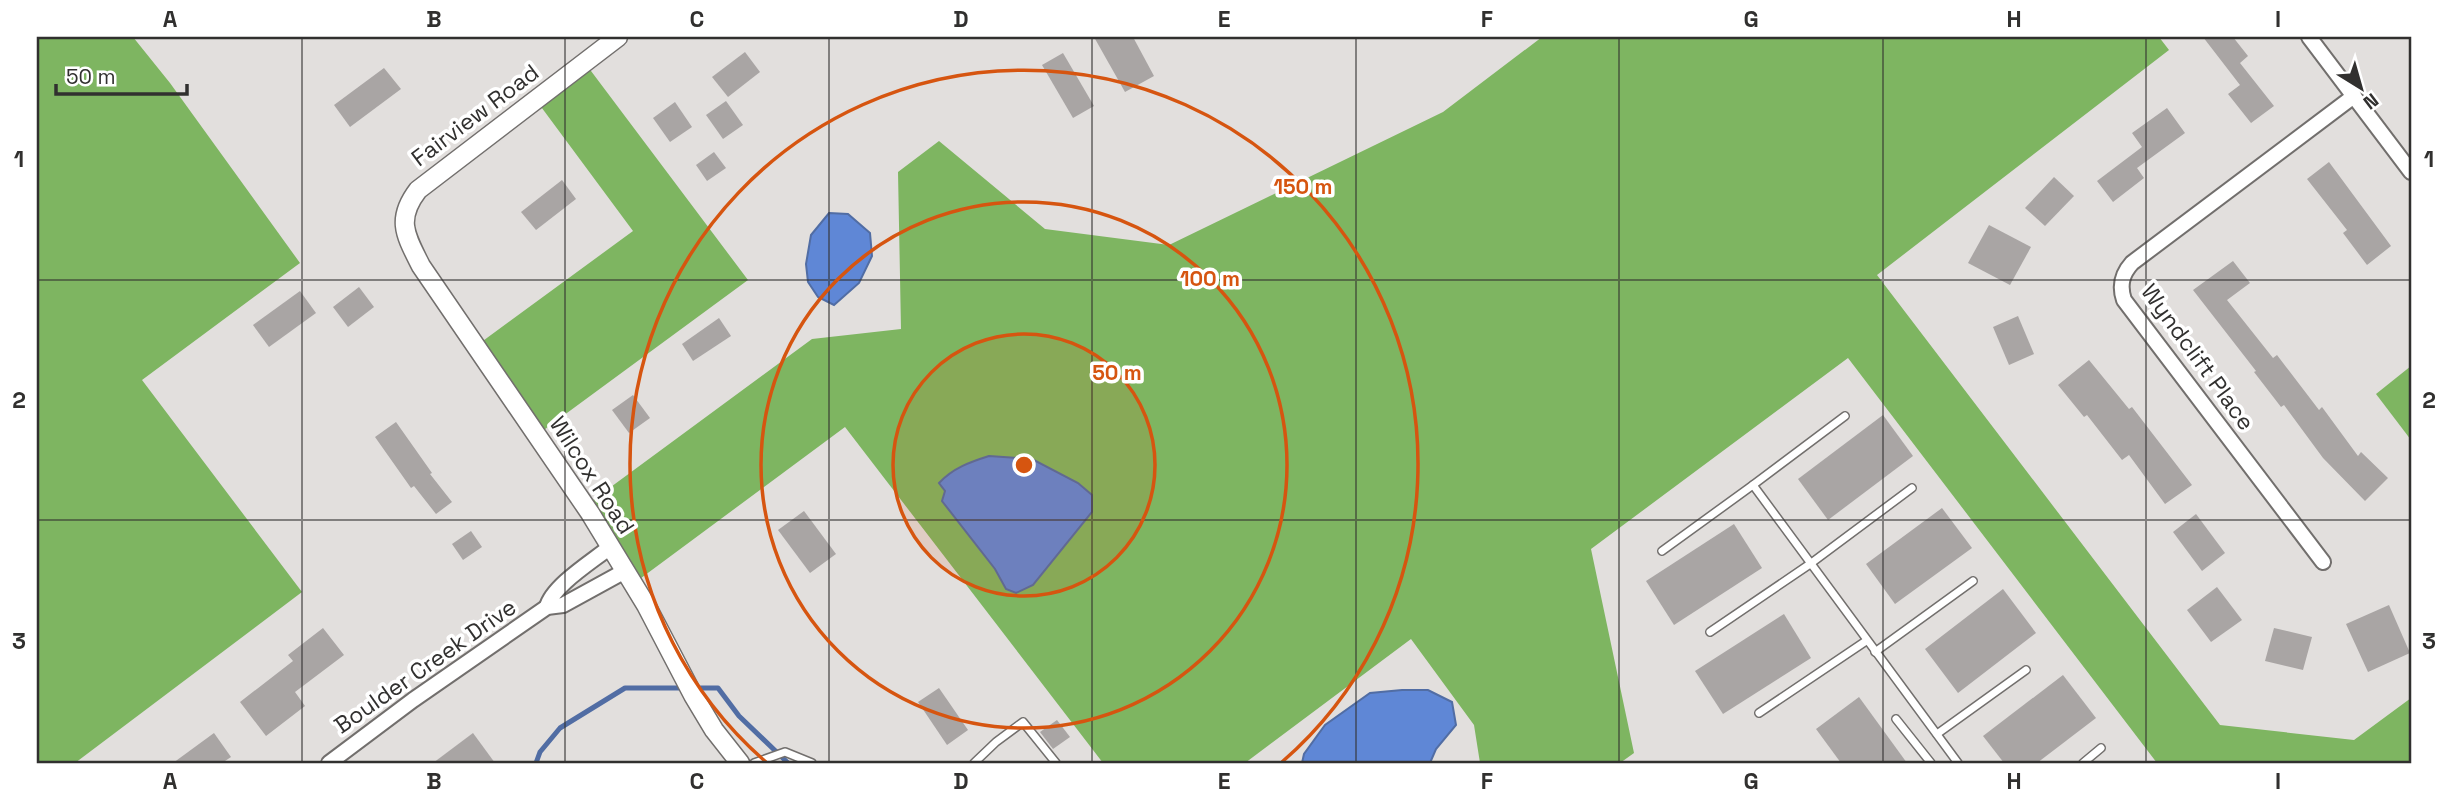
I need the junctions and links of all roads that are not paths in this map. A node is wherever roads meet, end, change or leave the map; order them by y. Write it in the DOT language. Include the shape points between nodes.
graph roads {
  1 [pos="618,37"];
  2 [pos="2309,37"];
  3 [pos="2354,96"];
  4 [pos="2411,172"];
  5 [pos="404,215"];
  6 [pos="1845,416"];
  7 [pos="1753,485"];
  8 [pos="1912,488"];
  9 [pos="610,547"];
  10 [pos="1662,551"];
  11 [pos="2323,562"];
  12 [pos="1810,564"];
  13 [pos="625,571"];
  14 [pos="1973,581"];
  15 [pos="547,607"];
  16 [pos="1710,632"];
  17 [pos="1866,641"];
  18 [pos="1875,652"];
  19 [pos="2026,670"];
  20 [pos="1759,713"];
  21 [pos="1896,719"];
  22 [pos="1937,734"];
  23 [pos="2101,748"];
  24 [pos="329,763"];
  25 [pos="740,763"];
  26 [pos="754,763"];
  27 [pos="812,763"];
  28 [pos="974,763"];
  29 [pos="1056,763"];
  30 [pos="1930,763"];
  31 [pos="1958,763"];
  32 [pos="2083,763"];
  1 -- 5 [label="street, Fairview Road" via="418,190"];
  2 -- 3 [label="street"];
  3 -- 4 [label="street"];
  3 -- 11 [label="street, Wyndclift Place" via="2132,263 2121,291"];
  5 -- 9 [label="street, Wilcox Road" via="408,240 421,266"];
  6 -- 7 [label="lane"];
  7 -- 10 [label="lane"];
  7 -- 12 [label="lane"];
  8 -- 12 [label="lane"];
  9 -- 13 [label="street, Wilcox Road"];
  9 -- 15 [label="street, Boulder Creek Drive" via="568,580"];
  12 -- 16 [label="lane"];
  12 -- 17 [label="lane"];
  13 -- 15 [label="street, Boulder Creek Drive" via="563,605"];
  13 -- 25 [label="street, Wilcox Road" via="693,695"];
  14 -- 18 [label="lane"];
  15 -- 24 [label="street, Boulder Creek Drive"];
  17 -- 18 [label="lane"];
  17 -- 20 [label="lane"];
  18 -- 22 [label="lane"];
  19 -- 22 [label="lane"];
  21 -- 30 [label="lane"];
  22 -- 31 [label="lane"];
  23 -- 32 [label="lane"];
  26 -- 27 [label="lane" via="785,752"];
  28 -- 29 [label="lane" via="1023,722"];
}
